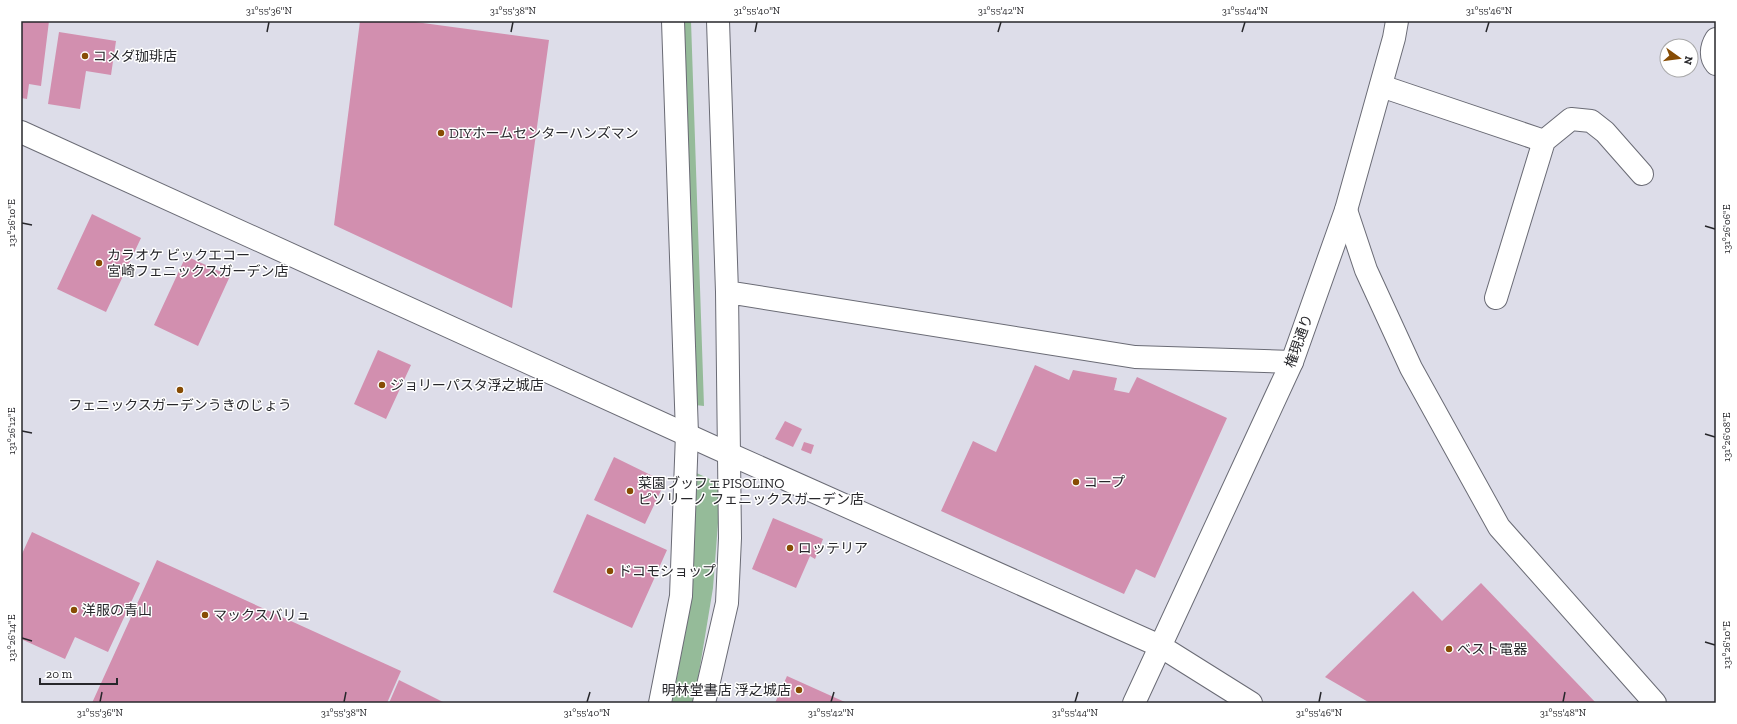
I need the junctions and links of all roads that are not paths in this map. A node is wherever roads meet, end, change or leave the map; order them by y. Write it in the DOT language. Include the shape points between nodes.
graph roads {
  1 [pos="673,21"];
  2 [pos="718,21"];
  3 [pos="1396,21"];
  4 [pos="1716,39"];
  5 [pos="1716,64"];
  6 [pos="1381,86"];
  7 [pos="21,132"];
  8 [pos="1544,141"];
  9 [pos="1642,174"];
  10 [pos="1346,210"];
  11 [pos="727,292"];
  12 [pos="1496,298"];
  13 [pos="1292,362"];
  14 [pos="687,434"];
  15 [pos="729,453"];
  16 [pos="1160,646"];
  17 [pos="660,703"];
  18 [pos="704,703"];
  19 [pos="1134,703"];
  20 [pos="1251,703"];
  21 [pos="1655,703"];
  1 -- 14 [label="street"];
  2 -- 11 [label="street"];
  3 -- 6 [label="street, 権現通り"];
  4 -- 5 [label="street" via="1712,45 1712,60"];
  6 -- 8 [label="street"];
  6 -- 10 [label="street, 権現通り"];
  7 -- 14 [label="street"];
  8 -- 9 [label="street" via="1571,119 1591,121 1605,132"];
  8 -- 12 [label="street"];
  10 -- 13 [label="street, 権現通り"];
  10 -- 21 [label="street" via="1366,270 1411,368 1499,527"];
  11 -- 13 [label="street" via="1135,357"];
  11 -- 15 [label="street"];
  13 -- 16 [label="street, 権現通り"];
  14 -- 15 [label="street"];
  14 -- 17 [label="street" via="681,596"];
  15 -- 16 [label="street"];
  15 -- 18 [label="street" via="730,538 727,603"];
  16 -- 19 [label="street, 権現通り"];
  16 -- 20 [label="street"];
}
